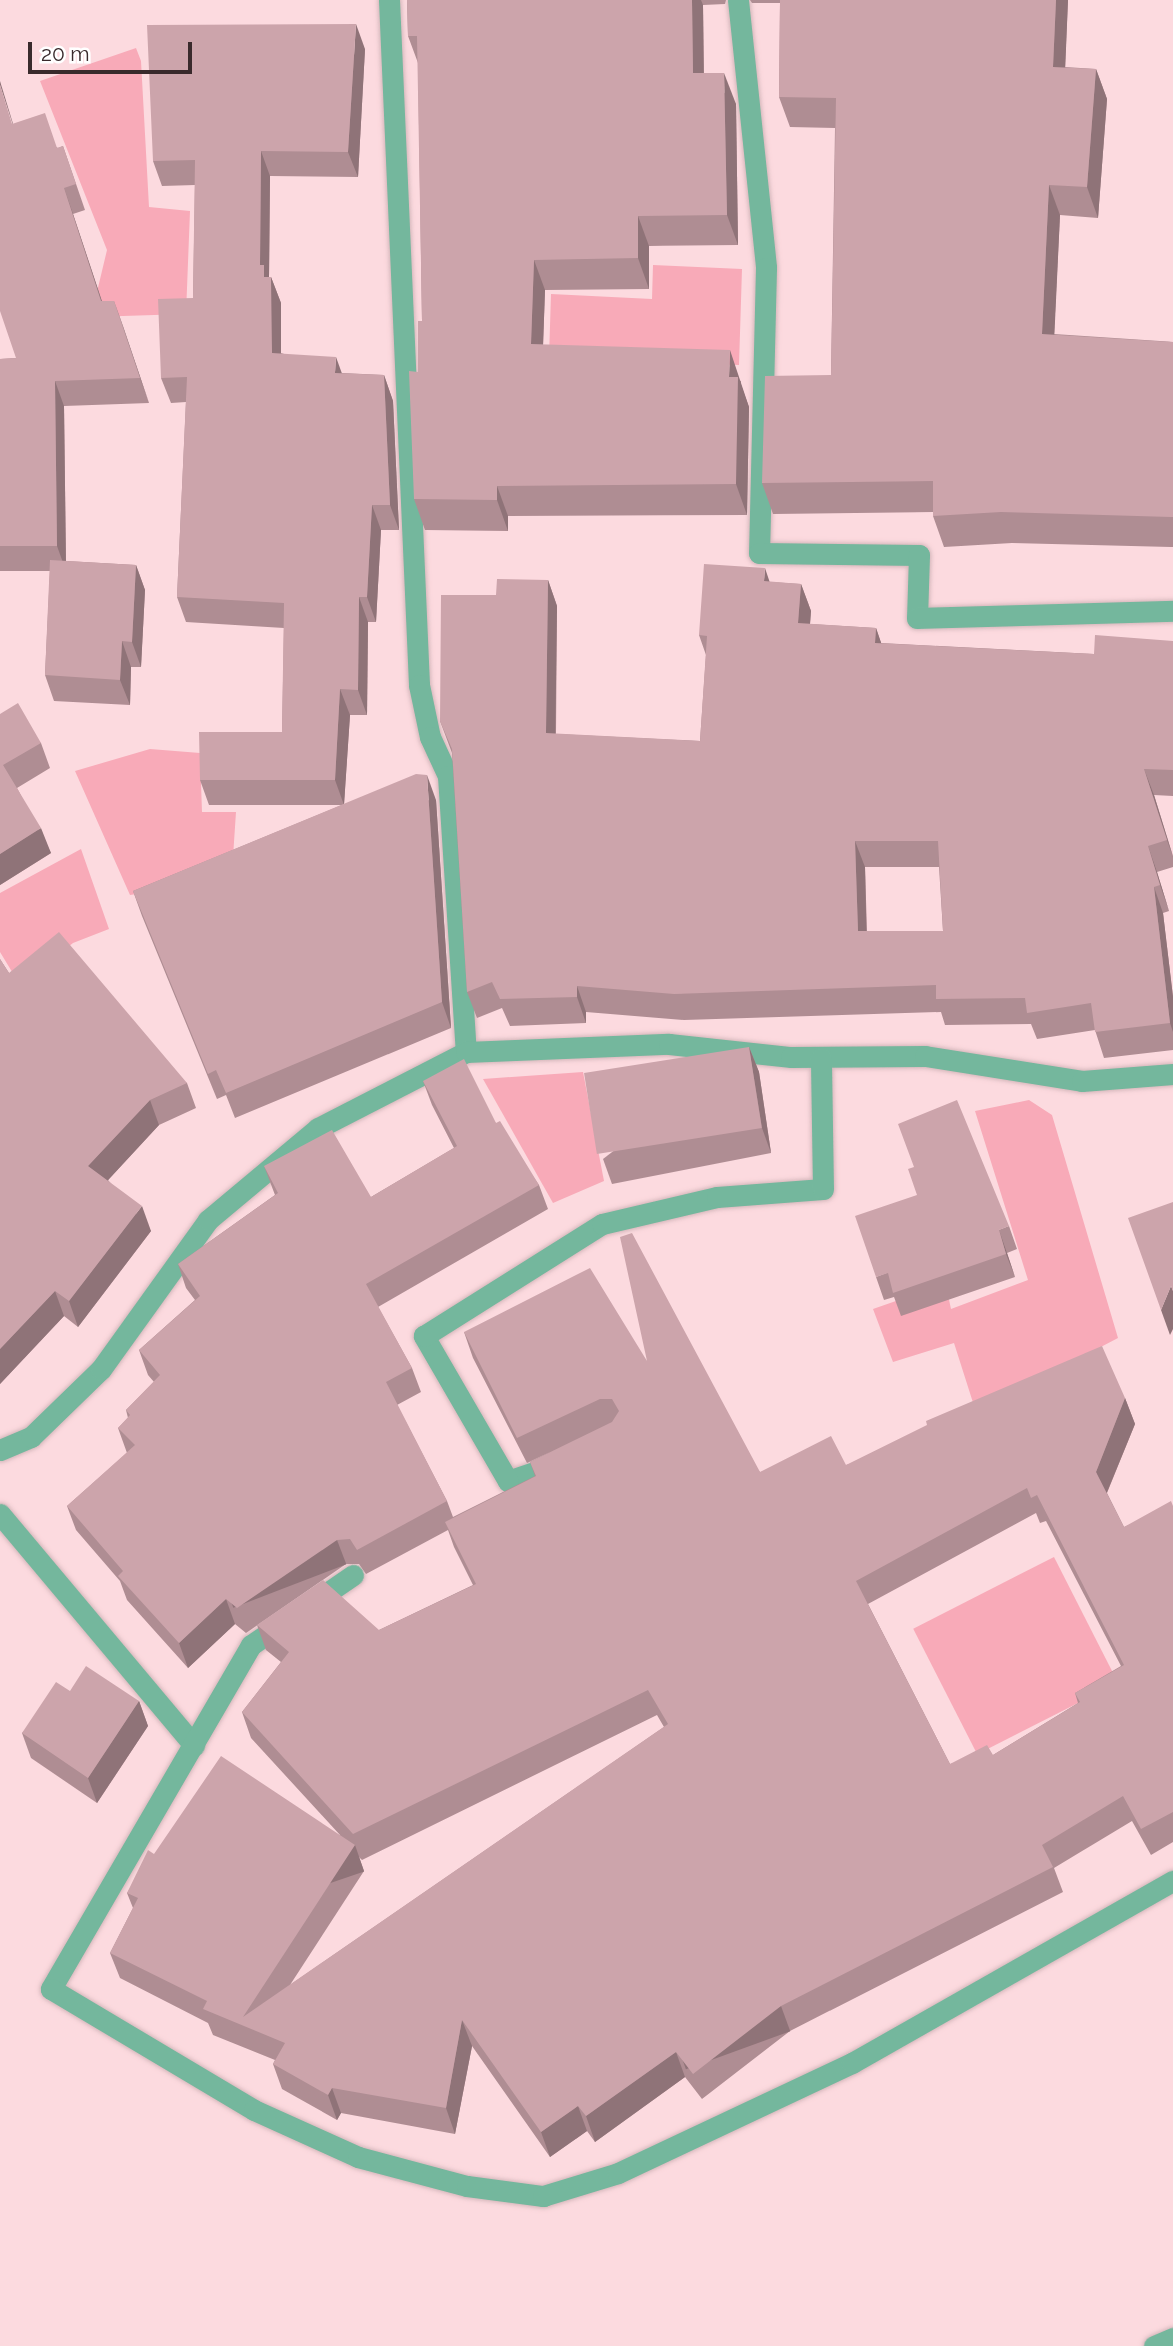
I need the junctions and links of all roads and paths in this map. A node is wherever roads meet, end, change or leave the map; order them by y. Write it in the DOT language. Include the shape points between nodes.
graph roads {
  1 [pos="389,0"];
  2 [pos="738,0"];
  3 [pos="1173,611"];
  4 [pos="466,1052"];
  5 [pos="821,1058"];
  6 [pos="1173,1074"];
  7 [pos="0,1450"];
  8 [pos="583,1452"];
  9 [pos="0,1514"];
  10 [pos="353,1575"];
  11 [pos="194,1745"];
  12 [pos="1173,1881"];
  13 [pos="1173,2337"];
  14 [pos="1154,2346"];
  1 -- 4 [label="street" via="419,685 430,737 448,776"];
  2 -- 3 [label="street" via="766,268 759,553 919,555 917,618"];
  4 -- 5 [label="street" via="668,1044"];
  4 -- 7 [label="street" via="318,1128 208,1220 101,1369 31,1437"];
  5 -- 6 [label="street" via="925,1056 1082,1081"];
  5 -- 8 [label="street" via="823,1189 717,1197 602,1224 424,1336 508,1481 540,1474"];
  9 -- 11 [label="street"];
  10 -- 11 [label="street" via="251,1645"];
  11 -- 12 [label="street" via="51,1989 254,2110 358,2157 467,2186 543,2196 618,2173 852,2063"];
  13 -- 14 [label="street"];
}
